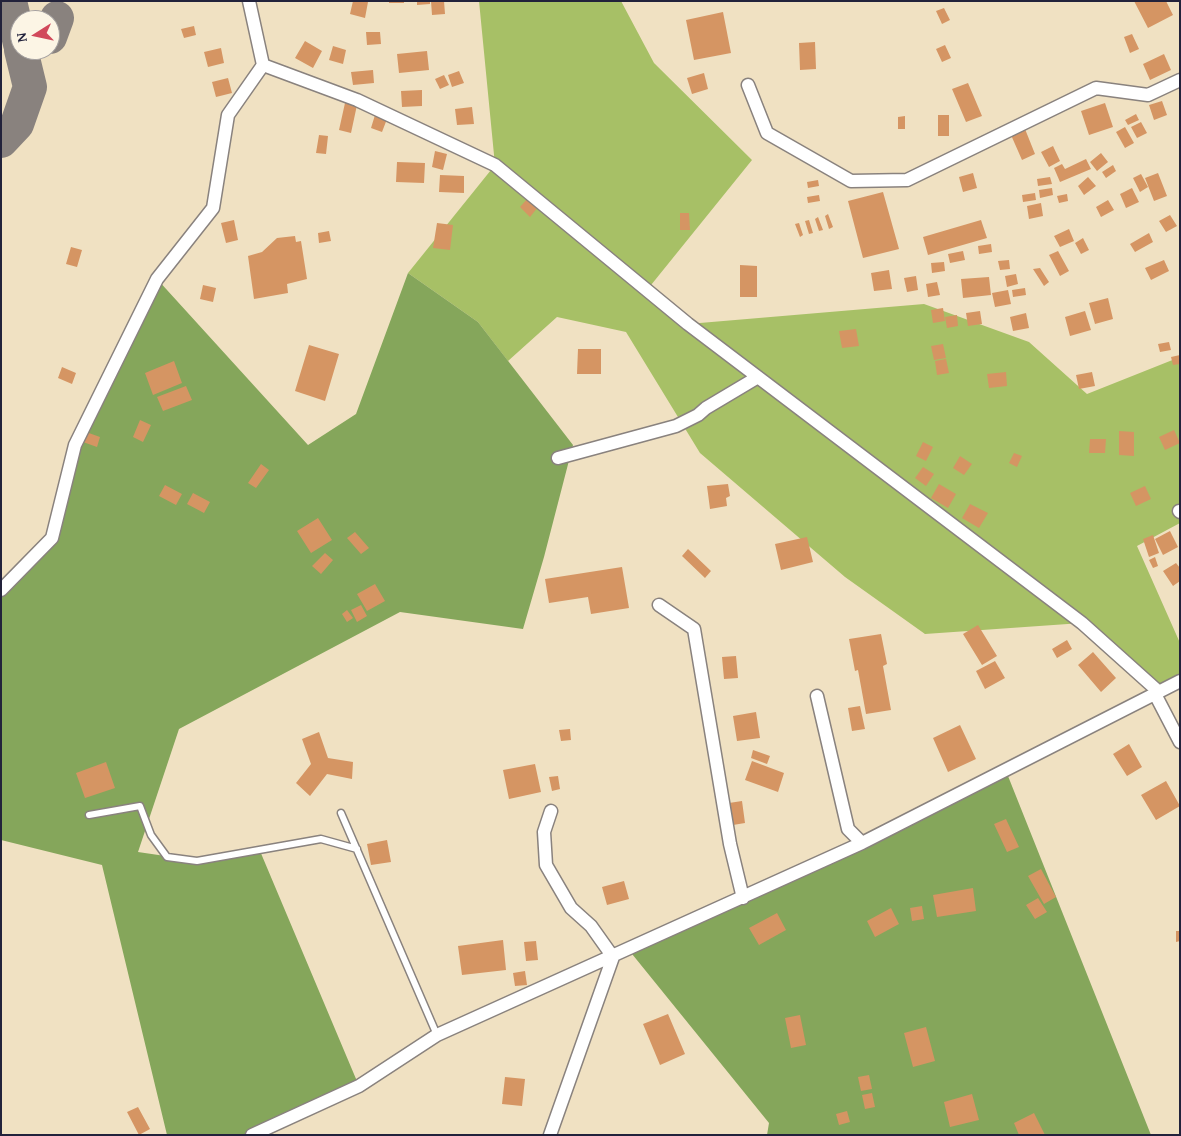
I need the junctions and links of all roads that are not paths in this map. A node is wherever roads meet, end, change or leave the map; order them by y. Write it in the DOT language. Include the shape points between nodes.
graph roads {
  1 [pos="249,1"];
  2 [pos="263,65"];
  3 [pos="1180,80"];
  4 [pos="748,85"];
  5 [pos="758,377"];
  6 [pos="558,458"];
  7 [pos="1,590"];
  8 [pos="660,606"];
  9 [pos="1180,681"];
  10 [pos="1157,693"];
  11 [pos="817,696"];
  12 [pos="1180,742"];
  13 [pos="551,811"];
  14 [pos="340,813"];
  15 [pos="89,815"];
  16 [pos="862,844"];
  17 [pos="357,849"];
  18 [pos="744,898"];
  19 [pos="614,957"];
  20 [pos="436,1036"];
  21 [pos="252,1135"];
  22 [pos="550,1135"];
  1 -- 2 [label="street"];
  2 -- 5 [label="street" via="357,100 495,165 688,324"];
  2 -- 7 [label="street" via="228,116 213,208 157,279 75,445 52,538"];
  3 -- 4 [label="street" via="1148,95 1096,88 907,180 851,181 767,133"];
  5 -- 6 [label="street" via="676,426"];
  5 -- 10 [label="street" via="1082,623"];
  8 -- 18 [label="street" via="694,629 730,844"];
  9 -- 10 [label="street"];
  10 -- 12 [label="street"];
  10 -- 16 [label="street"];
  11 -- 16 [label="street" via="848,829"];
  13 -- 19 [label="street" via="544,832 546,865 571,908 592,926"];
  14 -- 17 [label="lane"];
  15 -- 17 [label="lane" via="140,806 151,835 167,857 197,861 321,839"];
  16 -- 18 [label="street"];
  17 -- 20 [label="lane"];
  18 -- 19 [label="street"];
  19 -- 20 [label="street"];
  19 -- 22 [label="street"];
  20 -- 21 [label="street" via="359,1086"];
}
